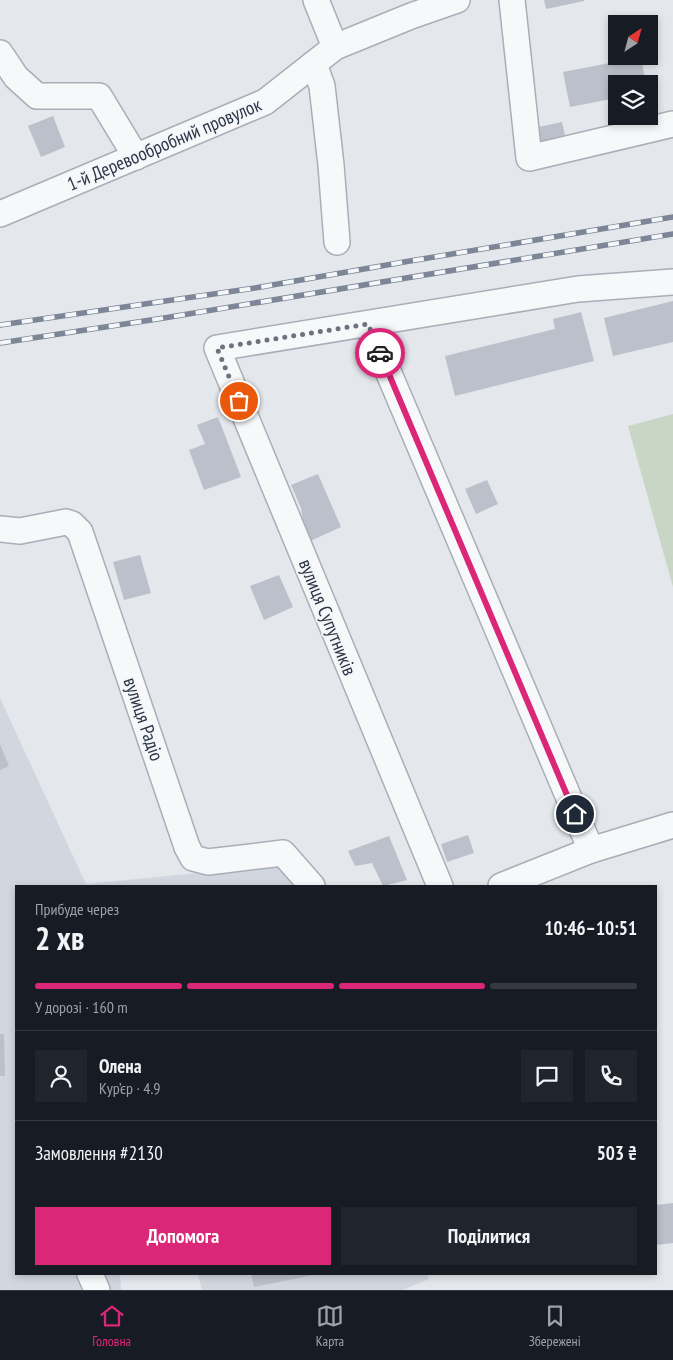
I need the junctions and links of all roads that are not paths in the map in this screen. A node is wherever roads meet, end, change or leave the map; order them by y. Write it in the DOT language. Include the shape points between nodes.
graph roads {
  1 [pos="316,0"];
  2 [pos="457,0"];
  3 [pos="512,0"];
  4 [pos="335,47"];
  5 [pos="0,53"];
  6 [pos="314,64"];
  7 [pos="673,124"];
  8 [pos="136,157"];
  9 [pos="0,214"];
  10 [pos="337,242"];
  11 [pos="673,282"];
  12 [pos="368,324"];
  13 [pos="0,529"];
  14 [pos="673,825"];
  15 [pos="591,850"];
  16 [pos="311,885"];
  17 [pos="440,885"];
  18 [pos="504,885"];
  19 [pos="90,1275"];
  20 [pos="97,1290"];
  1 -- 4 [label="street"];
  2 -- 4 [label="street, 1-й Деревообробний провулок"];
  3 -- 7 [label="street" via="529,158"];
  4 -- 6 [label="street, 1-й Деревообробний провулок"];
  5 -- 8 [label="street" via="16,77 37,96 99,96"];
  6 -- 8 [label="street, 1-й Деревообробний провулок" via="265,102"];
  6 -- 10 [label="street" via="322,86"];
  8 -- 9 [label="street, 1-й Деревообробний провулок"];
  11 -- 12 [label="street" via="578,289"];
  12 -- 15 [label="street"];
  12 -- 17 [label="street, вулиця Супутників" via="217,348"];
  13 -- 16 [label="street, вулиця Радіо" via="20,531 66,522 80,532 193,858 208,862 283,853"];
  14 -- 15 [label="street"];
  15 -- 18 [label="street"];
  19 -- 20 [label="street"];
}
